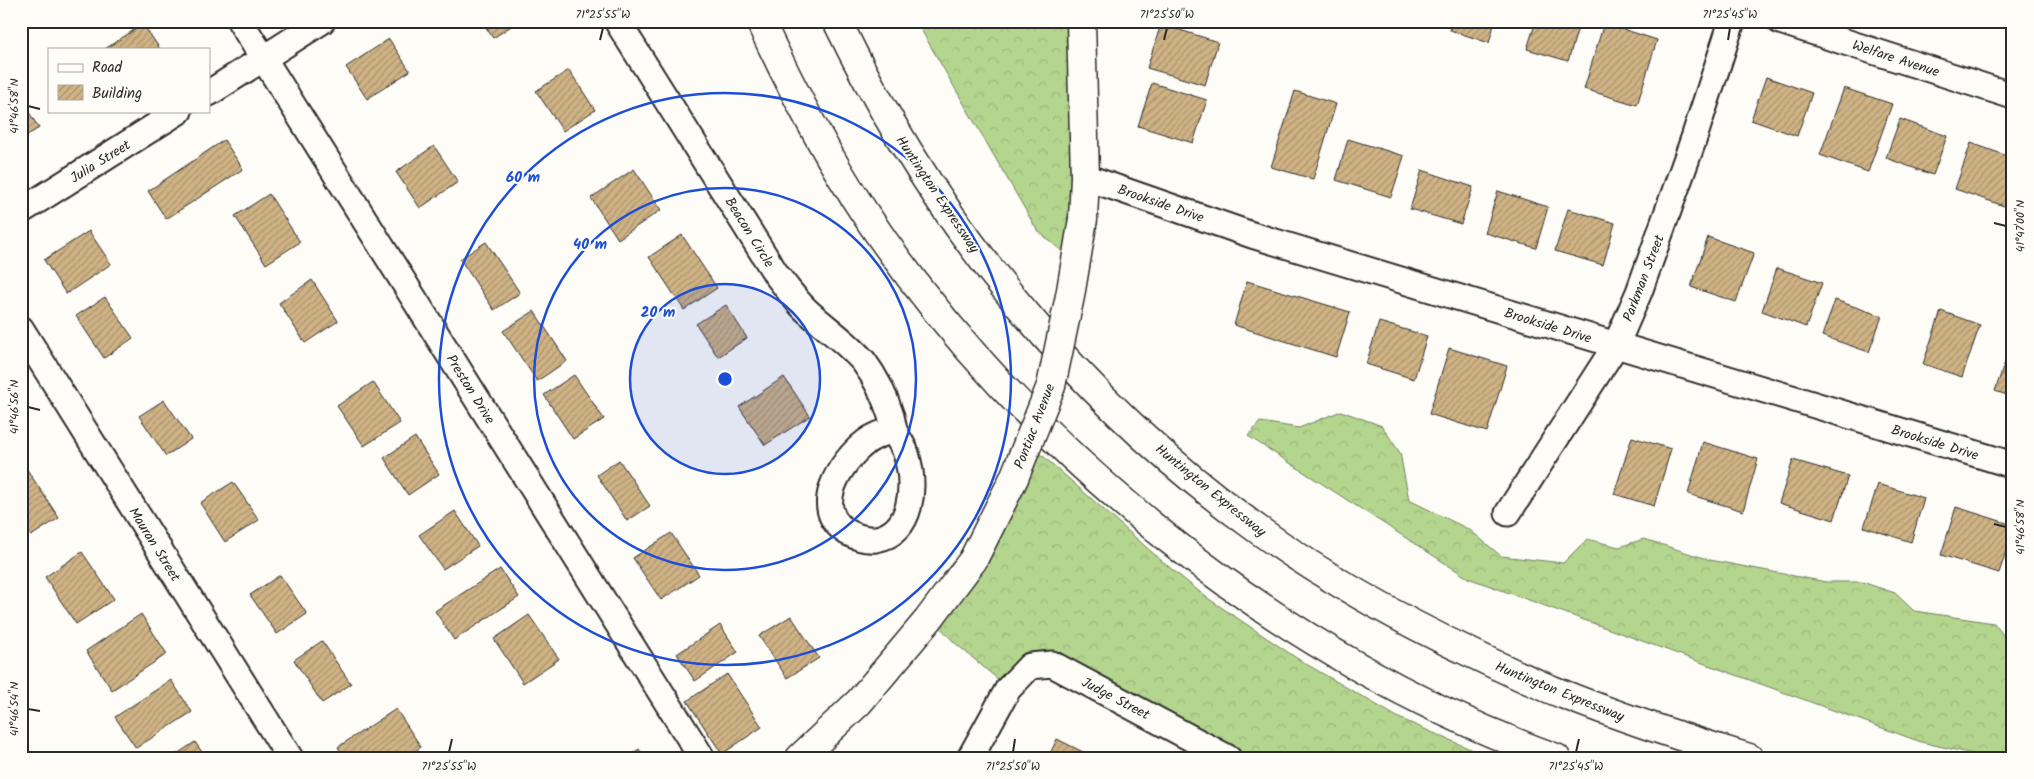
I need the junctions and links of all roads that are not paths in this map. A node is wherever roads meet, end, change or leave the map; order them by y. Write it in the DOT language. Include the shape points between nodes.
graph roads {
  1 [pos="240,21"];
  2 [pos="322,21"];
  3 [pos="617,21"];
  4 [pos="760,21"];
  5 [pos="837,21"];
  6 [pos="1081,21"];
  7 [pos="1732,21"];
  8 [pos="1780,21"];
  9 [pos="263,58"];
  10 [pos="210,92"];
  11 [pos="2013,96"];
  12 [pos="177,112"];
  13 [pos="1085,177"];
  14 [pos="21,210"];
  15 [pos="21,329"];
  16 [pos="1616,346"];
  17 [pos="894,430"];
  18 [pos="2013,465"];
  19 [pos="1508,513"];
  20 [pos="290,758"];
  21 [pos="702,758"];
  22 [pos="800,758"];
  23 [pos="970,758"];
  24 [pos="1228,758"];
  25 [pos="1556,758"];
  26 [pos="1749,758"];
  1 -- 9 [label="street, Preston Drive"];
  2 -- 9 [label="street"];
  3 -- 17 [label="street, Beacon Circle" via="786,287 806,310 854,352 872,374 887,403"];
  4 -- 25 [label="main road" via="832,161 897,259 969,349 1092,473 1220,578 1318,643 1429,704 1479,728"];
  5 -- 26 [label="main road, Huntington Expressway" via="879,104 911,157 946,211 1010,296 1124,418 1213,495 1305,562 1457,646 1563,695"];
  6 -- 13 [label="main road, Pontiac Avenue"];
  7 -- 16 [label="street, Parkman Street" via="1671,203"];
  8 -- 11 [label="street, Welfare Avenue"];
  9 -- 10 [label="street"];
  9 -- 21 [label="street, Preston Drive"];
  12 -- 14 [label="street, Julia Street"];
  13 -- 16 [label="street, Brookside Drive" via="1252,235"];
  13 -- 22 [label="main road, Pontiac Avenue, bridge" via="1083,219 1051,386 1014,478 972,560 928,620 859,702"];
  15 -- 20 [label="street, Mauran Street"];
  16 -- 18 [label="street, Brookside Drive"];
  16 -- 19 [label="street, Parkman Street"];
  23 -- 24 [label="street, Judge Street" via="1008,689 1030,666 1052,664"];
}
